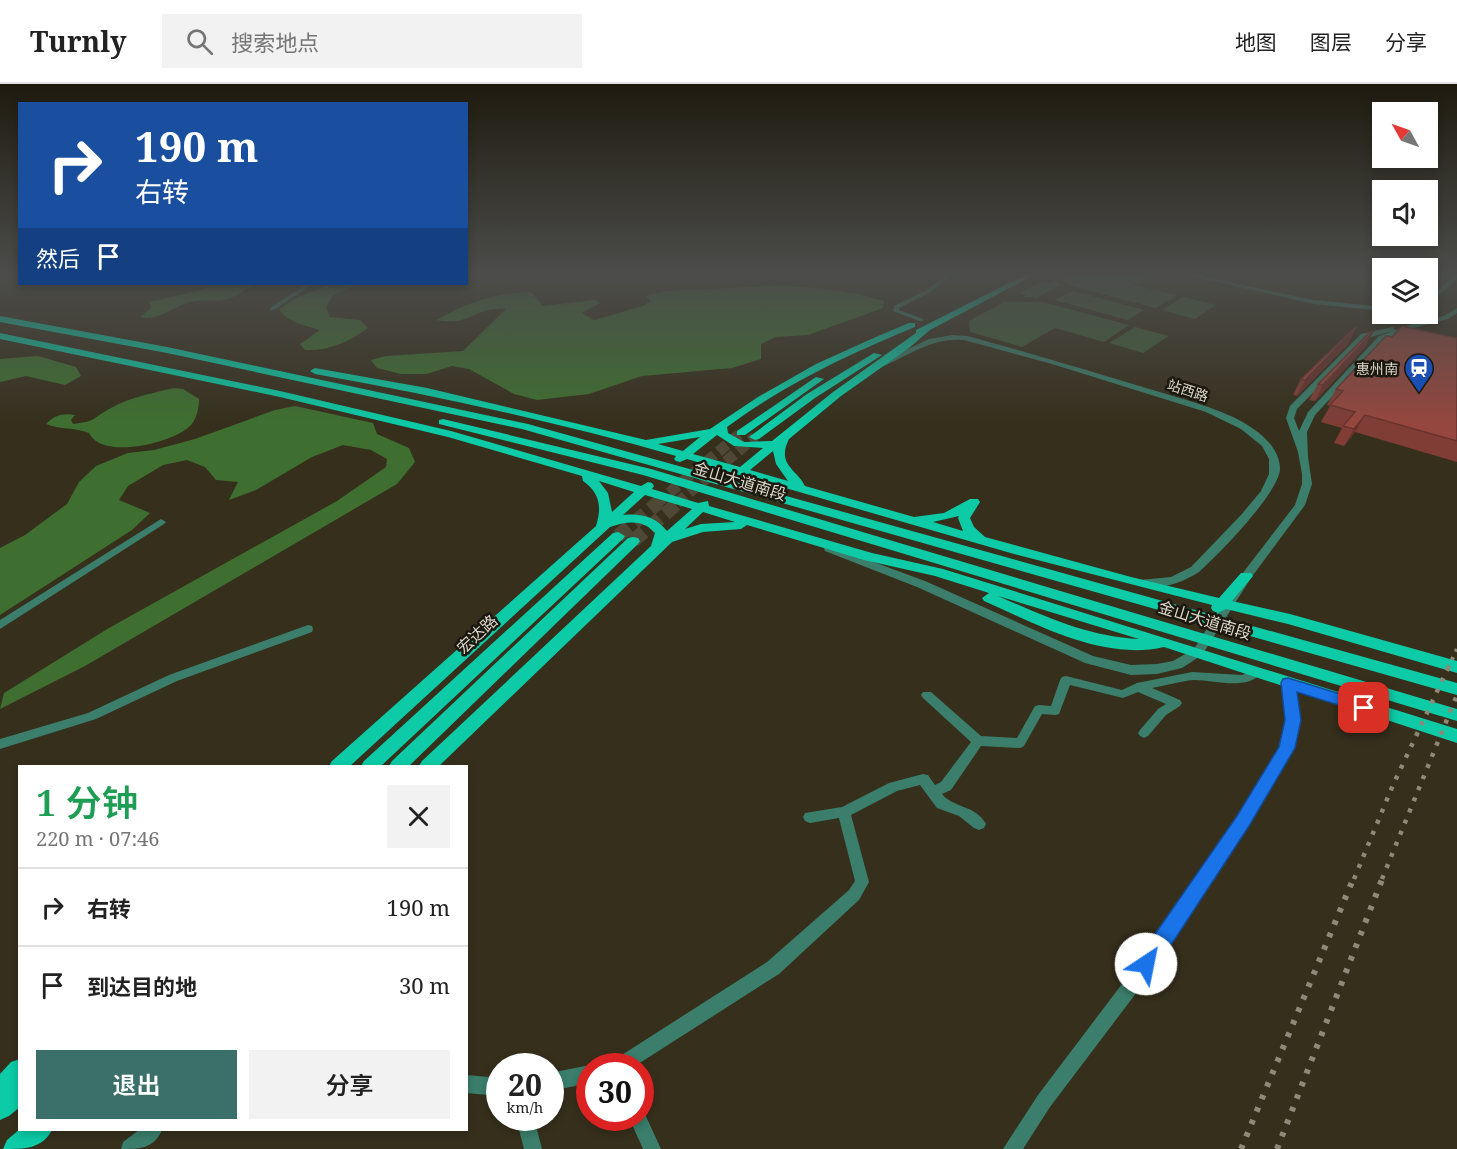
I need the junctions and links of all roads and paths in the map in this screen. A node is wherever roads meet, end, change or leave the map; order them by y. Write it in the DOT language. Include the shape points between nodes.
graph roads {
  1 [pos="920,324"];
  2 [pos="31,325"];
  3 [pos="78,325"];
  4 [pos="918,325"];
  5 [pos="919,325"];
  6 [pos="919,325"];
  7 [pos="1418,325"];
  8 [pos="1412,326"];
  9 [pos="0,329"];
  10 [pos="0,336"];
  11 [pos="167,350"];
  12 [pos="144,359"];
  13 [pos="258,361"];
  14 [pos="881,364"];
  15 [pos="208,379"];
  16 [pos="725,423"];
  17 [pos="465,427"];
  18 [pos="741,433"];
  19 [pos="755,437"];
  20 [pos="782,438"];
  21 [pos="636,441"];
  22 [pos="684,454"];
  23 [pos="1303,457"];
  24 [pos="571,470"];
  25 [pos="741,471"];
  26 [pos="642,491"];
  27 [pos="811,491"];
  28 [pos="699,508"];
  29 [pos="906,519"];
  30 [pos="161,522"];
  31 [pos="602,527"];
  32 [pos="766,527"];
  33 [pos="797,537"];
  34 [pos="990,543"];
  35 [pos="657,547"];
  36 [pos="1246,576"];
  37 [pos="1129,581"];
  38 [pos="0,625"];
  39 [pos="308,629"];
  40 [pos="1457,667"];
  41 [pos="1256,673"];
  42 [pos="1288,683"];
  43 [pos="1136,687"];
  44 [pos="1457,689"];
  45 [pos="927,695"];
  46 [pos="1457,715"];
  47 [pos="1144,733"];
  48 [pos="1457,736"];
  49 [pos="978,741"];
  50 [pos="0,744"];
  51 [pos="339,765"];
  52 [pos="371,765"];
  53 [pos="399,765"];
  54 [pos="429,765"];
  55 [pos="933,792"];
  56 [pos="844,813"];
  57 [pos="810,818"];
  58 [pos="979,824"];
  59 [pos="640,1053"];
  60 [pos="18,1073"];
  61 [pos="468,1084"];
  62 [pos="486,1086"];
  63 [pos="18,1091"];
  64 [pos="0,1092"];
  65 [pos="0,1107"];
  66 [pos="22,1131"];
  67 [pos="38,1131"];
  68 [pos="152,1131"];
  69 [pos="528,1131"];
  70 [pos="644,1131"];
  71 [pos="3,1149"];
  72 [pos="16,1149"];
  73 [pos="130,1149"];
  74 [pos="533,1149"];
  75 [pos="652,1149"];
  76 [pos="1012,1149"];
  1 -- 14 [label="main road"];
  2 -- 11 [label="main road, 金山大道南段"];
  3 -- 13 [label="main road"];
  4 -- 16 [label="main road" via="853,348 808,370"];
  5 -- 18 [label="main road" via="798,392"];
  6 -- 19 [label="main road"];
  7 -- 8 [label="street"];
  8 -- 23 [label="street" via="1382,338 1311,414 1303,432"];
  8 -- 23 [label="street" via="1364,336 1293,408 1290,418"];
  9 -- 12 [label="main road, 金山大道南段"];
  10 -- 15 [label="main road"];
  11 -- 13 [label="main road"];
  11 -- 44 [label="main road, 金山大道南段" via="524,426"];
  12 -- 15 [label="main road"];
  12 -- 17 [label="main road, 金山大道南段"];
  13 -- 21 [label="main road" via="427,391"];
  14 -- 20 [label="main road"];
  14 -- 37 [label="street, 站西路" via="934,338 964,338 1210,411 1237,423 1261,441 1274,459 1275,470 1267,489 1240,522 1188,576 1160,584"];
  15 -- 24 [label="main road" via="393,420"];
  16 -- 20 [label="main road" via="721,431 724,437 738,444 763,446"];
  16 -- 21 [label="main road" via="688,437"];
  16 -- 22 [label="main road"];
  17 -- 36 [label="main road" via="875,552 1080,635 1110,643 1152,644 1184,636 1220,607"];
  17 -- 46 [label="main road, 金山大道南段" via="647,472"];
  20 -- 25 [label="main road"];
  20 -- 27 [label="main road" via="778,450 782,466"];
  21 -- 22 [label="main road"];
  22 -- 25 [label="main road"];
  22 -- 26 [label="main road"];
  23 -- 36 [label="street" via="1307,484 1300,505"];
  24 -- 26 [label="main road"];
  24 -- 31 [label="main road" via="592,480 604,495 607,508"];
  25 -- 27 [label="main road"];
  25 -- 28 [label="main road"];
  26 -- 28 [label="main road"];
  26 -- 31 [label="main road"];
  27 -- 29 [label="main road"];
  28 -- 32 [label="main road"];
  28 -- 35 [label="main road"];
  29 -- 34 [label="main road"];
  29 -- 34 [label="main road" via="948,516 974,502 964,514 964,521 972,533"];
  30 -- 38 [label="street"];
  31 -- 35 [label="main road" via="626,518 646,520 657,525 662,533"];
  31 -- 51 [label="main road"];
  32 -- 33 [label="main road"];
  32 -- 35 [label="main road" via="711,526 681,534"];
  33 -- 36 [label="street" via="912,580 1090,660 1131,670 1177,665 1198,652"];
  33 -- 41 [label="main road" via="938,572"];
  34 -- 37 [label="main road"];
  35 -- 54 [label="main road"];
  37 -- 40 [label="main road" via="1290,619"];
  39 -- 50 [label="street" via="173,678 92,716"];
  41 -- 42 [label="main road"];
  41 -- 43 [label="street" via="1243,679 1192,676"];
  42 -- 48 [label="main road"];
  42 -- 76 [label="street" via="1293,720 1287,748 1243,821 1134,982"];
  43 -- 47 [label="street" via="1176,703 1162,712"];
  43 -- 49 [label="street" via="1124,693 1066,680 1055,711 1039,709 1020,743"];
  45 -- 49 [label="street"];
  49 -- 55 [label="street" via="946,786"];
  52 -- 53 [label="main road, 宏达路" via="626,539"];
  55 -- 56 [label="street" via="923,779 894,787"];
  55 -- 58 [label="street" via="942,804 964,812"];
  56 -- 57 [label="street"];
  56 -- 59 [label="street" via="862,882 854,895 773,968"];
  60 -- 64 [label="main road"];
  61 -- 62 [label="street"];
  63 -- 65 [label="main road"];
  66 -- 71 [label="main road"];
  67 -- 72 [label="main road"];
  68 -- 73 [label="street"];
  69 -- 74 [label="street"];
  70 -- 75 [label="street"];
}
